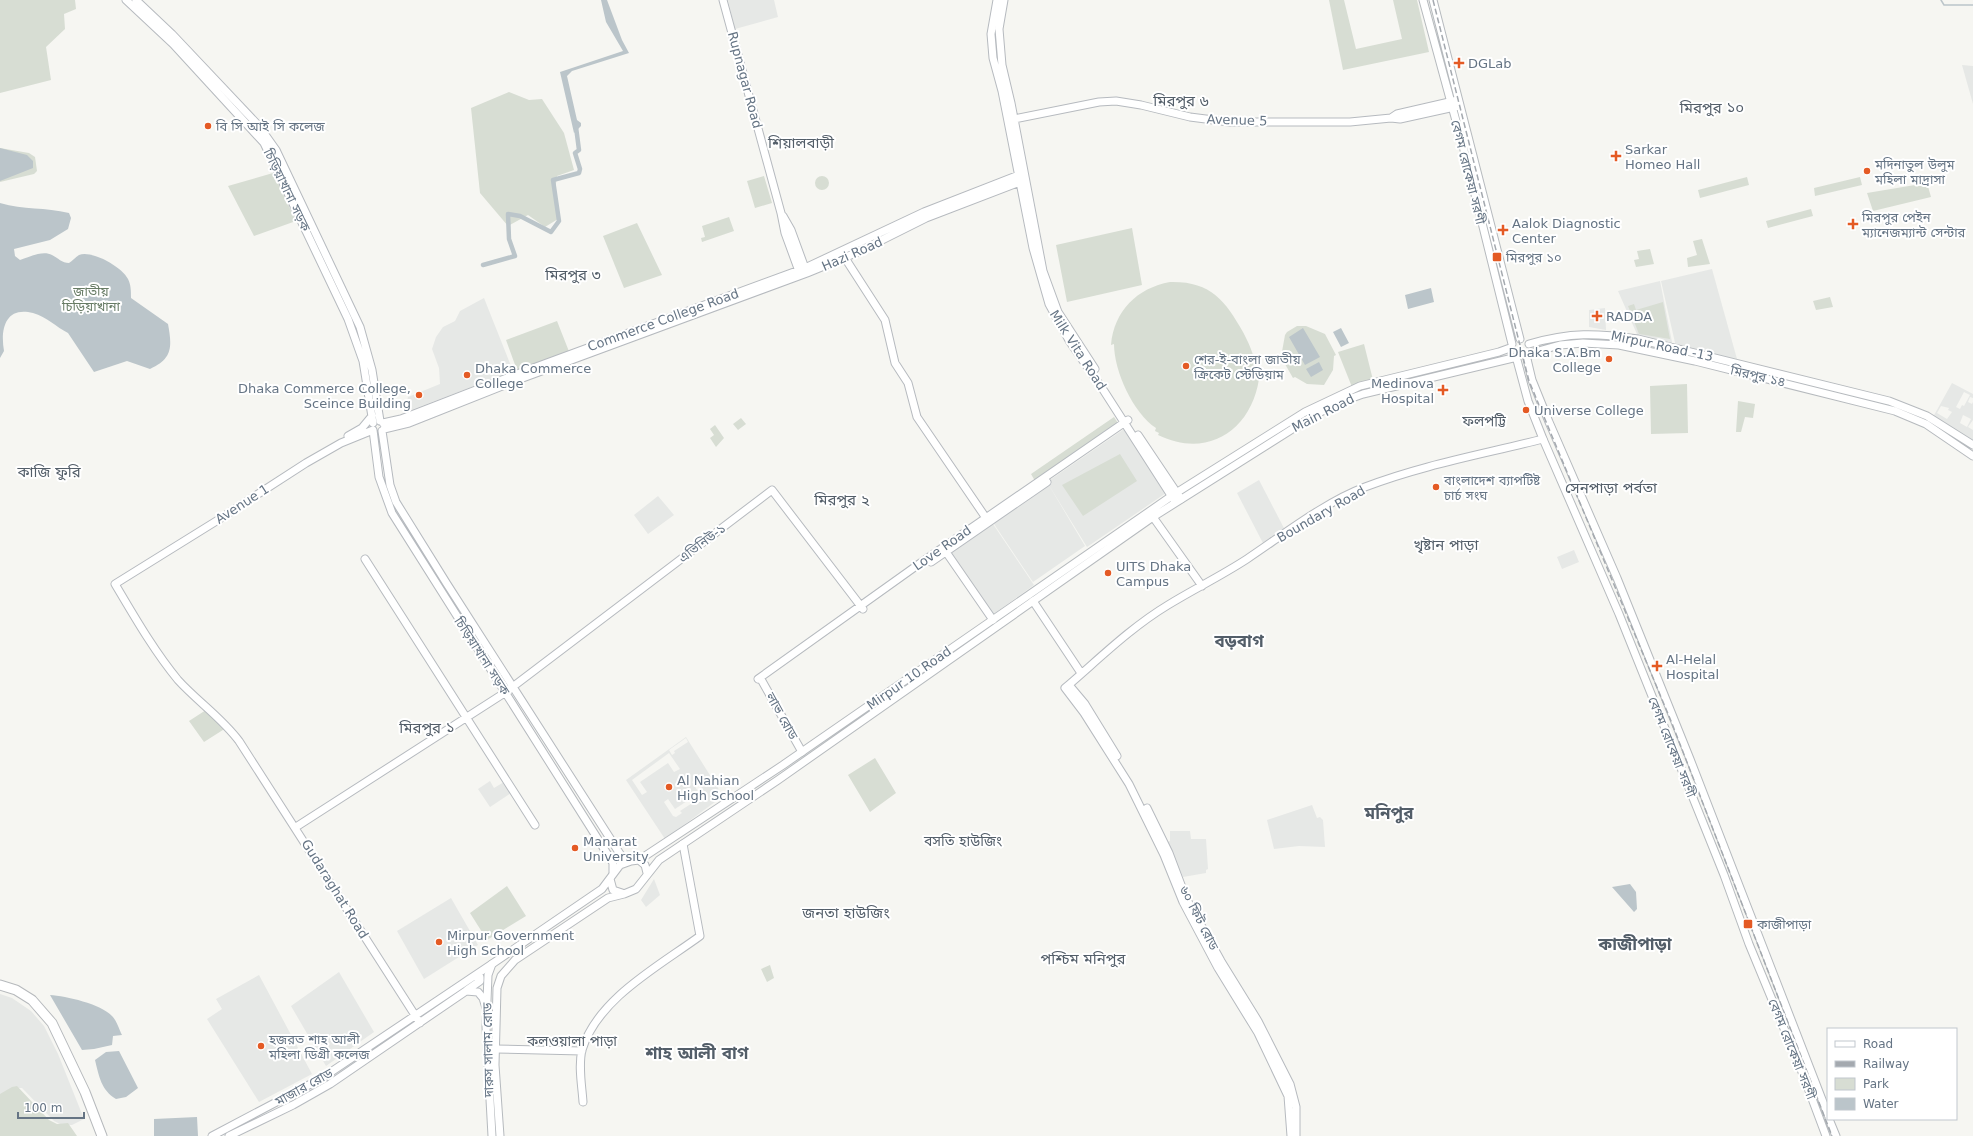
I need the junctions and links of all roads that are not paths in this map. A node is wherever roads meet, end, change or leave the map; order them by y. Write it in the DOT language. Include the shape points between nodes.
graph roads {
  1 [pos="126,0"];
  2 [pos="136,0"];
  3 [pos="723,0"];
  4 [pos="997,0"];
  5 [pos="1004,0"];
  6 [pos="1423,0"];
  7 [pos="1433,0"];
  8 [pos="212,82"];
  9 [pos="1453,103"];
  10 [pos="1014,119"];
  11 [pos="274,154"];
  12 [pos="1022,177"];
  13 [pos="845,258"];
  14 [pos="803,272"];
  15 [pos="681,320"];
  16 [pos="361,331"];
  17 [pos="354,334"];
  18 [pos="1520,340"];
  19 [pos="1529,344"];
  20 [pos="1511,346"];
  21 [pos="1696,353"];
  22 [pos="1529,356"];
  23 [pos="1515,359"];
  24 [pos="1695,361"];
  25 [pos="513,379"];
  26 [pos="1127,423"];
  27 [pos="378,425"];
  28 [pos="1282,426"];
  29 [pos="1286,433"];
  30 [pos="1543,439"];
  31 [pos="340,443"];
  32 [pos="1973,445"];
  33 [pos="1973,456"];
  34 [pos="1035,488"];
  35 [pos="1176,498"];
  36 [pos="1154,517"];
  37 [pos="986,518"];
  38 [pos="409,524"];
  39 [pos="402,529"];
  40 [pos="1123,534"];
  41 [pos="944,550"];
  42 [pos="365,559"];
  43 [pos="115,584"];
  44 [pos="447,584"];
  45 [pos="1202,586"];
  46 [pos="439,588"];
  47 [pos="1033,601"];
  48 [pos="862,607"];
  49 [pos="993,620"];
  50 [pos="968,636"];
  51 [pos="974,643"];
  52 [pos="1081,673"];
  53 [pos="761,679"];
  54 [pos="513,686"];
  55 [pos="1067,687"];
  56 [pos="506,692"];
  57 [pos="869,705"];
  58 [pos="874,712"];
  59 [pos="466,718"];
  60 [pos="802,752"];
  61 [pos="535,825"];
  62 [pos="296,827"];
  63 [pos="1718,831"];
  64 [pos="1708,836"];
  65 [pos="683,844"];
  66 [pos="639,860"];
  67 [pos="628,862"];
  68 [pos="647,873"];
  69 [pos="610,878"];
  70 [pos="628,893"];
  71 [pos="492,964"];
  72 [pos="476,976"];
  73 [pos="0,985"];
  74 [pos="0,991"];
  75 [pos="466,991"];
  76 [pos="486,1011"];
  77 [pos="42,1014"];
  78 [pos="418,1019"];
  79 [pos="495,1049"];
  80 [pos="582,1051"];
  81 [pos="288,1097"];
  82 [pos="583,1102"];
  83 [pos="293,1105"];
  84 [pos="258,1112"];
  85 [pos="1827,1112"];
  86 [pos="263,1119"];
  87 [pos="1830,1120"];
  88 [pos="1293,1134"];
  89 [pos="216,1135"];
  90 [pos="96,1136"];
  91 [pos="102,1136"];
  92 [pos="229,1136"];
  93 [pos="492,1136"];
  94 [pos="500,1136"];
  95 [pos="1826,1136"];
  96 [pos="1836,1136"];
  1 -- 8 [label="main road, চিড়িয়াখানা সড়ক"];
  2 -- 8 [label="main road, চিড়িয়াখানা সড়ক" via="172,34"];
  3 -- 14 [label="main road, Rupnagar Road" via="784,226"];
  4 -- 12 [label="main road, Milk Vita Road" via="991,34 993,58"];
  5 -- 10 [label="main road, Milk Vita Road" via="999,28 999,49"];
  6 -- 9 [label="main road, বেগম রোকেয়া সরণী"];
  7 -- 9 [label="main road, বেগম রোকেয়া সরণী"];
  8 -- 11 [label="main road, চিড়িয়াখানা সড়ক"];
  9 -- 10 [label="main road, Avenue 5" via="1400,119 1394,116 1350,122 1229,122 1112,101"];
  9 -- 18 [label="main road, বেগম রোকেয়া সরণী"];
  9 -- 20 [label="main road, বেগম রোকেয়া সরণী"];
  10 -- 12 [label="main road, Milk Vita Road"];
  11 -- 16 [label="main road, চিড়িয়াখানা সড়ক"];
  11 -- 17 [label="main road, চিড়িয়াখানা সড়ক"];
  12 -- 13 [label="main road, Hazi Road" via="926,218"];
  12 -- 14 [label="main road, Hazi Road" via="924,212"];
  12 -- 26 [label="main road, Milk Vita Road" via="1035,260 1051,303 1070,342"];
  13 -- 14 [label="main road, Hazi Road"];
  13 -- 37 [label="main road" via="885,320 895,363 908,383 917,417"];
  14 -- 15 [label="main road, Hazi Road"];
  14 -- 25 [label="main road, Commerce College Road" via="764,284"];
  15 -- 25 [label="main road, Commerce College Road"];
  16 -- 17 [label="main road"];
  16 -- 27 [label="main road, চিড়িয়াখানা সড়ক" via="372,370"];
  17 -- 27 [label="main road, চিড়িয়াখানা সড়ক"];
  18 -- 19 [label="main road"];
  18 -- 20 [label="main road, Main Road"];
  19 -- 21 [label="main road, Mirpur Road -13" via="1557,336 1605,334"];
  19 -- 22 [label="main road, বেগম রোকেয়া সরণী"];
  20 -- 23 [label="main road, বেগম রোকেয়া সরণী"];
  20 -- 28 [label="main road, Main Road" via="1499,352 1353,388"];
  21 -- 24 [label="main road"];
  21 -- 32 [label="main road, Mirpur Road -13" via="1889,401 1927,416"];
  22 -- 23 [label="main road, Main Road"];
  22 -- 24 [label="main road, মিরপুর ১৪" via="1560,344 1601,343"];
  22 -- 63 [label="main road, বেগম রোকেয়া সরণী" via="1532,380 1617,578"];
  23 -- 29 [label="main road, Main Road" via="1405,382 1354,396 1322,411"];
  23 -- 30 [label="main road, বেগম রোকেয়া সরণী"];
  24 -- 33 [label="main road, মিরপুর ১৪" via="1895,410 1926,424"];
  25 -- 27 [label="main road, Commerce College Road" via="409,423"];
  26 -- 34 [label="main road, Love Road"];
  26 -- 35 [label="main road, Milk Vita Road"];
  27 -- 31 [label="main road, Avenue 1"];
  27 -- 31 [label="main road" via="362,428"];
  27 -- 38 [label="main road, চিড়িয়াখানা সড়ক" via="390,486"];
  27 -- 39 [label="main road, চিড়িয়াখানা সড়ক" via="377,465 392,513"];
  28 -- 29 [label="main road"];
  28 -- 35 [label="main road, Main Road"];
  29 -- 35 [label="main road, Main Road"];
  30 -- 45 [label="main road, Boundary Road" via="1427,468 1365,487 1313,515"];
  30 -- 64 [label="main road, বেগম রোকেয়া সরণী" via="1619,614"];
  31 -- 43 [label="main road, Avenue 1"];
  34 -- 37 [label="main road, Love Road"];
  34 -- 41 [label="main road, Love Road"];
  35 -- 36 [label="main road, Main Road"];
  35 -- 40 [label="main road, Mirpur 10 Road"];
  36 -- 40 [label="main road, Mirpur 10 Road"];
  36 -- 45 [label="main road"];
  37 -- 41 [label="main road, Love Road"];
  38 -- 39 [label="main road"];
  38 -- 44 [label="main road, চিড়িয়াখানা সড়ক"];
  39 -- 46 [label="main road, চিড়িয়াখানা সড়ক"];
  40 -- 47 [label="main road, Mirpur 10 Road"];
  40 -- 49 [label="main road, Mirpur 10 Road"];
  41 -- 48 [label="main road, Love Road"];
  41 -- 49 [label="main road"];
  42 -- 59 [label="main road"];
  43 -- 62 [label="main road, Gudaraghat Road" via="170,670 236,736"];
  44 -- 46 [label="main road"];
  44 -- 54 [label="main road, চিড়িয়াখানা সড়ক"];
  45 -- 52 [label="main road, Boundary Road" via="1138,626"];
  46 -- 56 [label="main road, চিড়িয়াখানা সড়ক"];
  47 -- 51 [label="main road, Mirpur 10 Road"];
  47 -- 52 [label="main road"];
  48 -- 53 [label="main road, Love Road"];
  48 -- 54 [label="main road, এভিনিউ-১" via="772,490"];
  49 -- 50 [label="main road, Mirpur 10 Road"];
  50 -- 51 [label="main road"];
  50 -- 57 [label="main road, Mirpur 10 Road"];
  51 -- 58 [label="main road, Mirpur 10 Road"];
  52 -- 55 [label="main road, Boundary Road"];
  53 -- 60 [label="main road, লাভ রোড"];
  54 -- 56 [label="main road"];
  54 -- 67 [label="main road, চিড়িয়াখানা সড়ক" via="590,810"];
  55 -- 88 [label="main road, ৬০ ফিট রোড" via="1085,704 1139,792 1169,853 1202,931 1258,1021 1290,1084 1296,1107"];
  56 -- 59 [label="main road"];
  56 -- 69 [label="main road, চিড়িয়াখানা সড়ক" via="613,863"];
  57 -- 58 [label="main road"];
  57 -- 60 [label="main road, Mirpur 10 Road"];
  58 -- 65 [label="main road, Mirpur 10 Road"];
  59 -- 61 [label="main road"];
  59 -- 62 [label="main road"];
  60 -- 66 [label="main road, Mirpur 10 Road"];
  62 -- 78 [label="main road, Gudaraghat Road"];
  63 -- 64 [label="main road"];
  63 -- 85 [label="main road, বেগম রোকেয়া সরণী"];
  64 -- 95 [label="main road, বেগম রোকেয়া সরণী"];
  65 -- 68 [label="main road, Mirpur 10 Road" via="658,860"];
  65 -- 80 [label="main road" via="700,936 643,976 599,1016"];
  66 -- 67 [label="main road"];
  66 -- 68 [label="main road" via="645,865"];
  67 -- 69 [label="main road" via="620,865"];
  68 -- 70 [label="main road" via="640,886"];
  69 -- 70 [label="main road" via="612,890"];
  69 -- 71 [label="main road" via="561,917"];
  70 -- 79 [label="main road, দারুস সালাম রোড" via="603,901 515,960 501,976 497,988"];
  71 -- 72 [label="main road, মাজার রোড"];
  71 -- 76 [label="main road, দারুস সালাম রোড" via="488,975"];
  72 -- 75 [label="main road, মাজার রোড" via="480,977 480,981"];
  72 -- 78 [label="main road, মাজার রোড"];
  73 -- 77 [label="highway" via="25,995"];
  74 -- 77 [label="highway" via="20,999"];
  75 -- 76 [label="main road" via="476,991 481,995"];
  75 -- 78 [label="main road, মাজার রোড"];
  76 -- 93 [label="main road, দারুস সালাম রোড"];
  77 -- 90 [label="highway" via="70,1071"];
  77 -- 91 [label="highway" via="63,1044"];
  78 -- 81 [label="main road, মাজার রোড"];
  78 -- 83 [label="main road, মাজার রোড" via="330,1084"];
  79 -- 80 [label="main road"];
  79 -- 94 [label="main road, দারুস সালাম রোড"];
  80 -- 82 [label="main road"];
  81 -- 83 [label="main road"];
  81 -- 84 [label="main road, মাজার রোড"];
  83 -- 86 [label="main road, মাজার রোড"];
  84 -- 86 [label="main road"];
  84 -- 89 [label="main road, মাজার রোড"];
  86 -- 92 [label="main road, মাজার রোড"];
  87 -- 96 [label="main road"];
}
